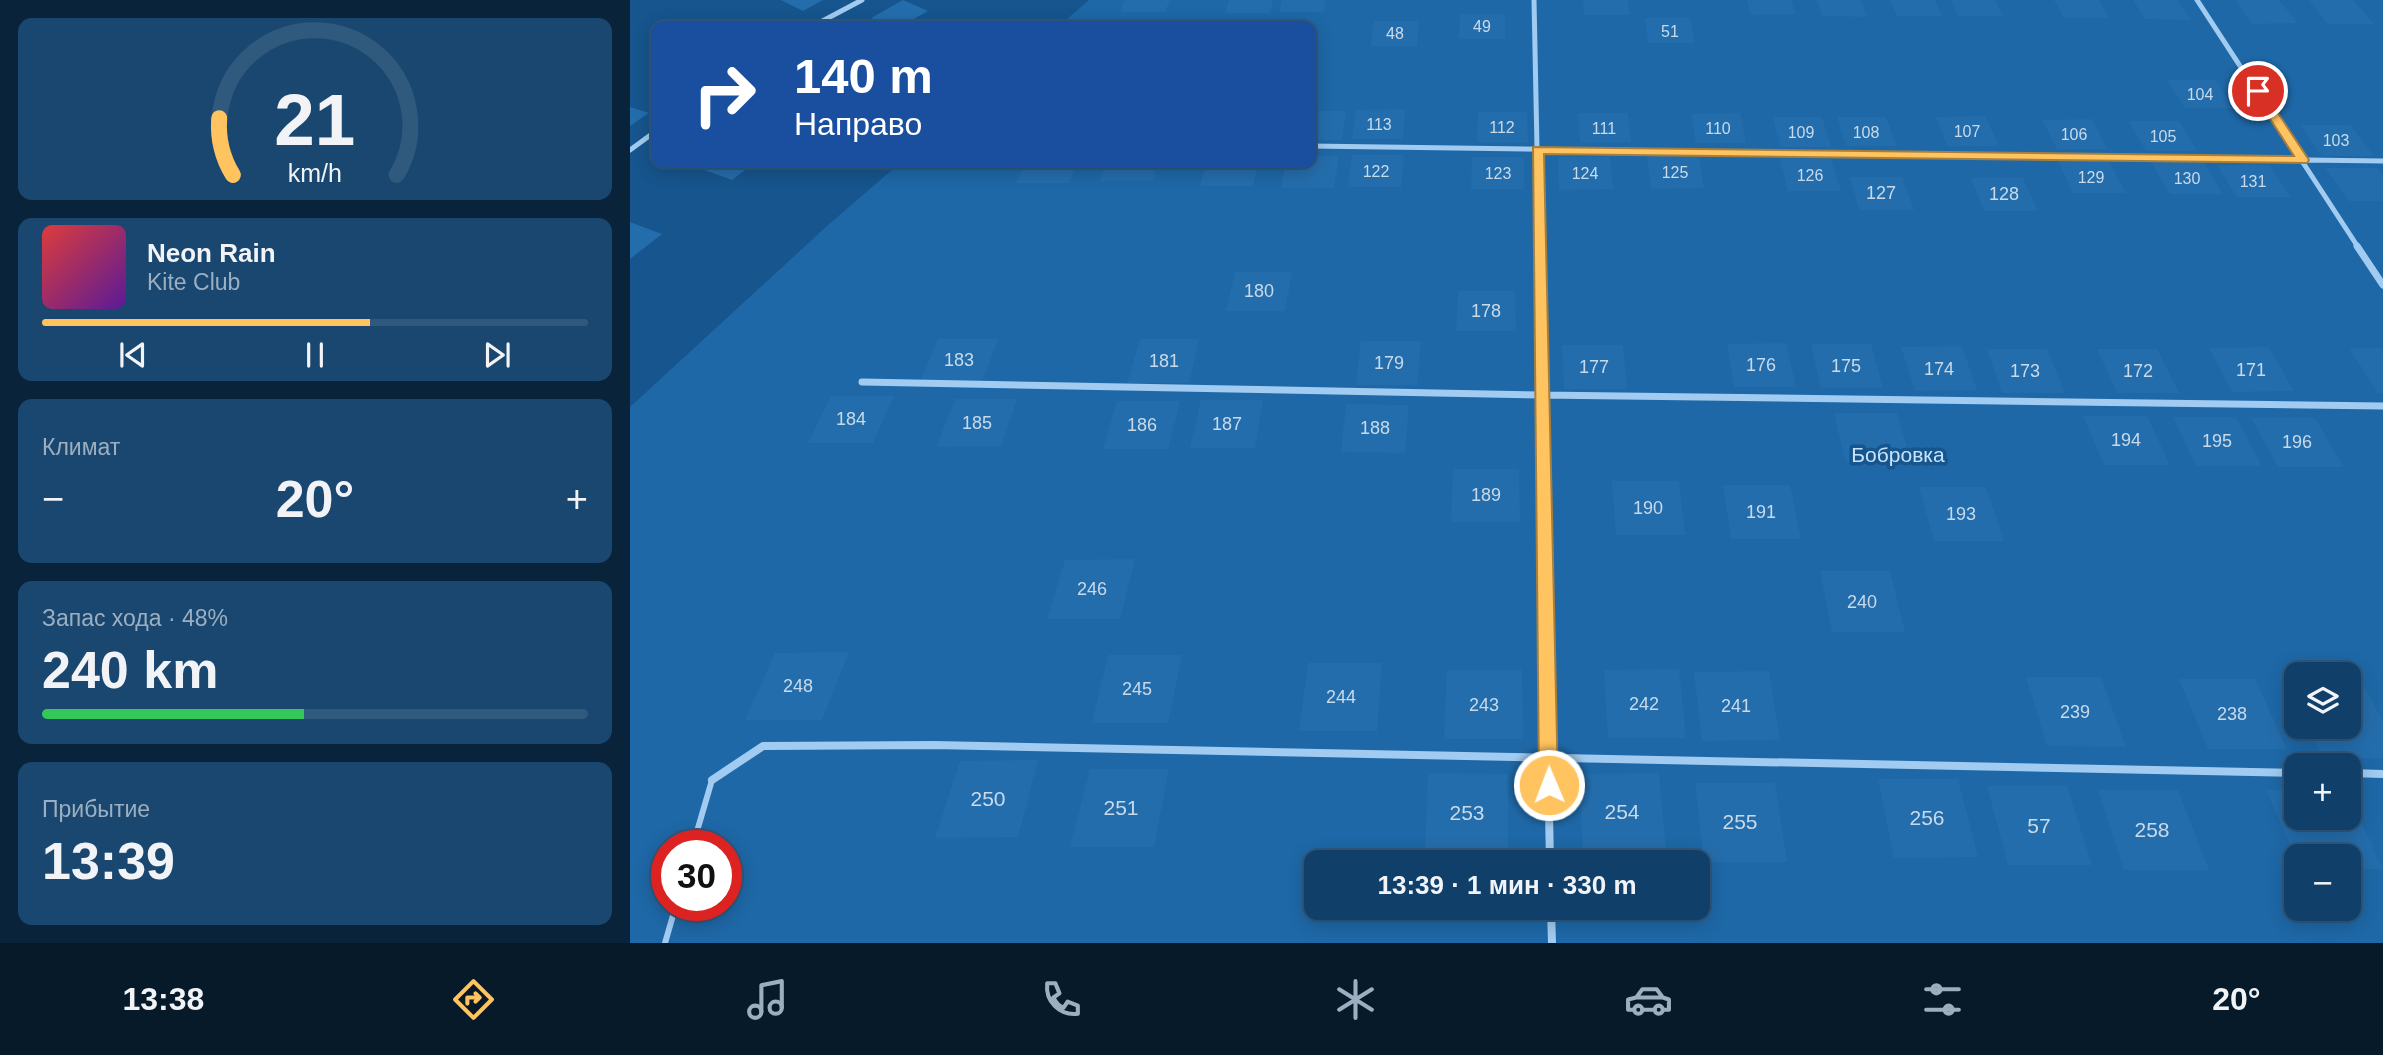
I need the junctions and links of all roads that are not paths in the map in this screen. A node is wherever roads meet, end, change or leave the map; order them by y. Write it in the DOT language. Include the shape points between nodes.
graph roads {
  1 [pos="862,0"];
  2 [pos="1534,0"];
  3 [pos="2197,0"];
  4 [pos="822,21"];
  5 [pos="651,135"];
  6 [pos="1316,146"];
  7 [pos="630,150"];
  8 [pos="1538,150"];
  9 [pos="2303,160"];
  10 [pos="2383,161"];
  11 [pos="2383,285"];
  12 [pos="862,382"];
  13 [pos="1541,395"];
  14 [pos="2383,406"];
  15 [pos="1548,759"];
  16 [pos="2284,773"];
  17 [pos="2361,774"];
  18 [pos="2383,774"];
  19 [pos="712,780"];
  20 [pos="697,830"];
  21 [pos="1550,850"];
  22 [pos="1551,920"];
  23 [pos="671,921"];
  24 [pos="665,943"];
  25 [pos="1552,943"];
  1 -- 4 [label="street"];
  2 -- 8 [label="street"];
  3 -- 9 [label="street"];
  5 -- 7 [label="street"];
  6 -- 8 [label="street"];
  8 -- 9 [label="street"];
  8 -- 13 [label="street"];
  9 -- 10 [label="street"];
  9 -- 11 [label="street"];
  12 -- 13 [label="street"];
  13 -- 14 [label="street"];
  13 -- 15 [label="street"];
  15 -- 16 [label="street"];
  15 -- 19 [label="street" via="934,745 762,746"];
  15 -- 21 [label="street"];
  17 -- 18 [label="street"];
  19 -- 20 [label="lane"];
  22 -- 25 [label="street"];
  23 -- 24 [label="lane"];
}
